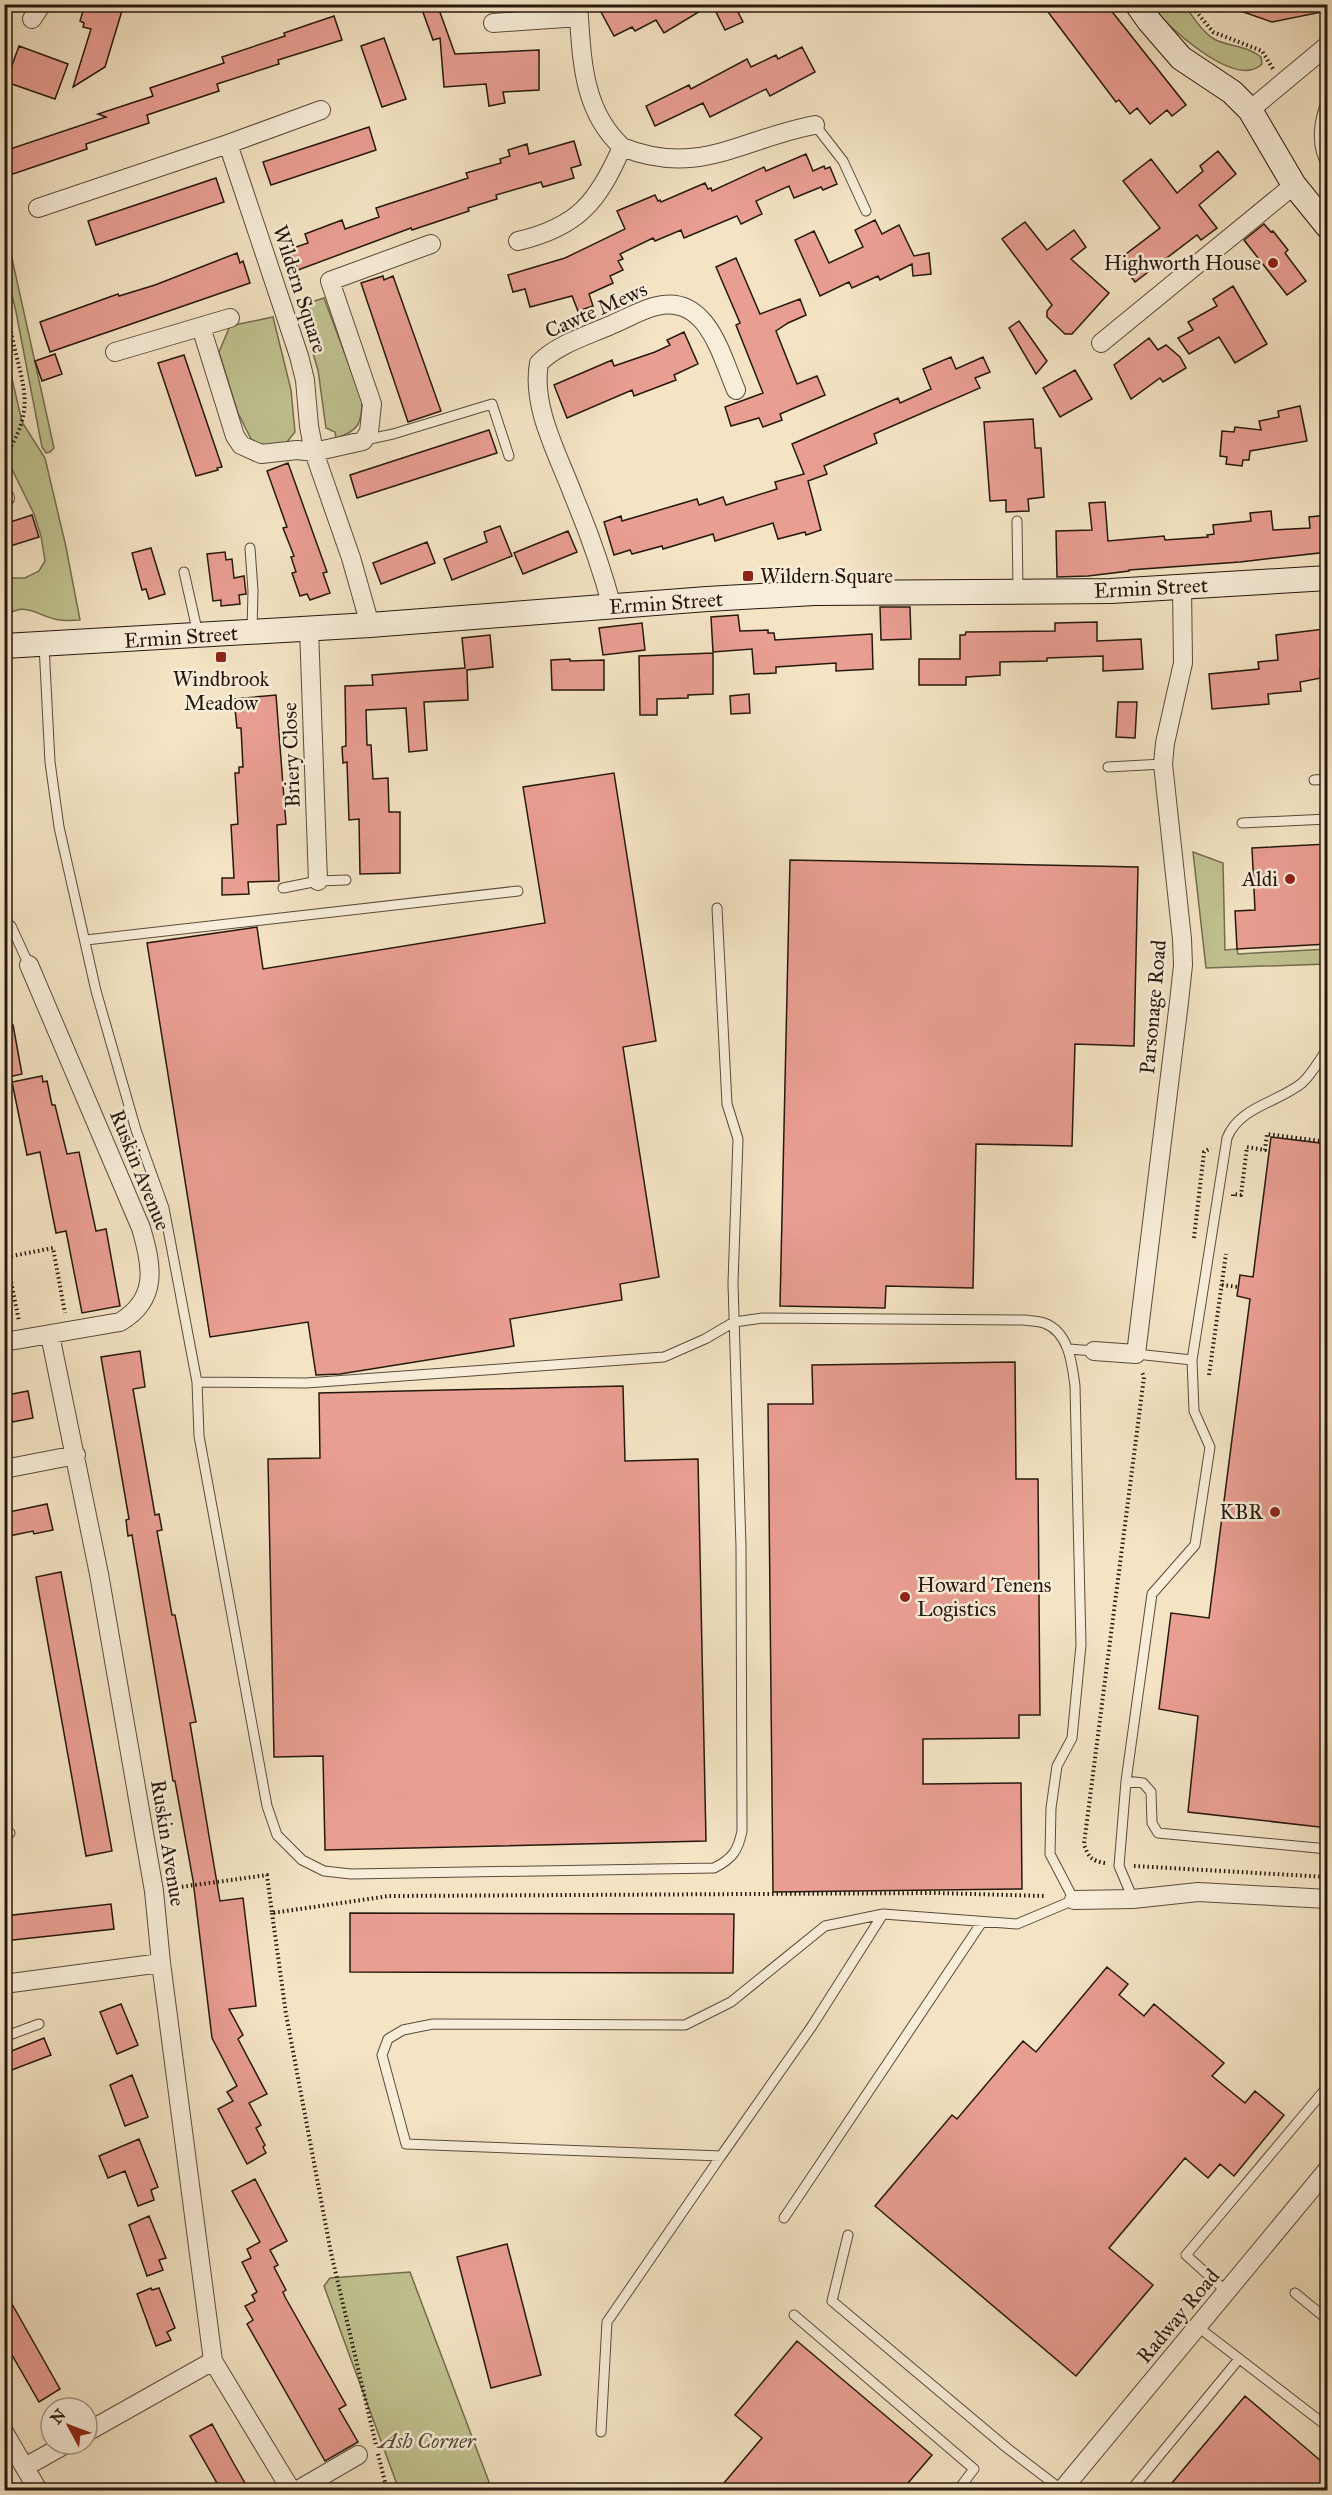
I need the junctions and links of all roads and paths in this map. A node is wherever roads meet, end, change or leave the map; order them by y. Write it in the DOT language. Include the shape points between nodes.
graph roads {
  1 [pos="1137,4"];
  2 [pos="1190,4"];
  3 [pos="579,11"];
  4 [pos="493,23"];
  5 [pos="1328,45"];
  6 [pos="1282,82"];
  7 [pos="1328,98"];
  8 [pos="321,110"];
  9 [pos="1250,110"];
  10 [pos="815,125"];
  11 [pos="228,144"];
  12 [pos="622,147"];
  13 [pos="1328,165"];
  14 [pos="1294,185"];
  15 [pos="38,208"];
  16 [pos="866,211"];
  17 [pos="1328,227"];
  18 [pos="518,241"];
  19 [pos="431,244"];
  20 [pos="5,287"];
  21 [pos="230,318"];
  22 [pos="201,327"];
  23 [pos="1101,343"];
  24 [pos="115,352"];
  25 [pos="736,390"];
  26 [pos="363,441"];
  27 [pos="314,452"];
  28 [pos="4,456"];
  29 [pos="509,456"];
  30 [pos="1017,521"];
  31 [pos="250,549"];
  32 [pos="184,572"];
  33 [pos="1328,578"];
  34 [pos="1182,587"];
  35 [pos="1018,592"];
  36 [pos="612,607"];
  37 [pos="370,626"];
  38 [pos="309,628"];
  39 [pos="252,632"];
  40 [pos="198,636"];
  41 [pos="44,645"];
  42 [pos="4,646"];
  43 [pos="1163,764"];
  44 [pos="1108,767"];
  45 [pos="1328,779"];
  46 [pos="1314,780"];
  47 [pos="1328,819"];
  48 [pos="1242,823"];
  49 [pos="346,880"];
  50 [pos="318,881"];
  51 [pos="283,888"];
  52 [pos="518,891"];
  53 [pos="717,908"];
  54 [pos="11,926"];
  55 [pos="86,940"];
  56 [pos="29,965"];
  57 [pos="1328,1048"];
  58 [pos="1328,1142"];
  59 [pos="1232,1205"];
  60 [pos="4,1247"];
  61 [pos="1226,1251"];
  62 [pos="6,1257"];
  63 [pos="1222,1285"];
  64 [pos="1238,1287"];
  65 [pos="734,1322"];
  66 [pos="69,1332"];
  67 [pos="50,1335"];
  68 [pos="13,1341"];
  69 [pos="1069,1349"];
  70 [pos="1094,1351"];
  71 [pos="1136,1354"];
  72 [pos="1192,1360"];
  73 [pos="197,1382"];
  74 [pos="1193,1390"];
  75 [pos="76,1455"];
  76 [pos="4,1469"];
  77 [pos="1126,1781"];
  78 [pos="1328,1849"];
  79 [pos="1119,1866"];
  80 [pos="1328,1877"];
  81 [pos="154,1891"];
  82 [pos="1133,1899"];
  83 [pos="1328,1899"];
  84 [pos="1074,1900"];
  85 [pos="272,1914"];
  86 [pos="883,1914"];
  87 [pos="982,1922"];
  88 [pos="162,1964"];
  89 [pos="4,1984"];
  90 [pos="39,2024"];
  91 [pos="4,2037"];
  92 [pos="1328,2086"];
  93 [pos="721,2156"];
  94 [pos="1324,2179"];
  95 [pos="784,2218"];
  96 [pos="848,2235"];
  97 [pos="1227,2292"];
  98 [pos="1295,2293"];
  99 [pos="794,2315"];
  100 [pos="1328,2319"];
  101 [pos="1198,2327"];
  102 [pos="1239,2359"];
  103 [pos="213,2361"];
  104 [pos="99,2425"];
  105 [pos="1328,2427"];
  106 [pos="4,2432"];
  107 [pos="601,2432"];
  108 [pos="376,2446"];
  109 [pos="358,2455"];
  110 [pos="45,2456"];
  111 [pos="25,2467"];
  112 [pos="38,2490"];
  113 [pos="291,2490"];
  114 [pos="298,2490"];
  115 [pos="958,2490"];
  116 [pos="1062,2490"];
  117 [pos="1131,2490"];
  1 -- 9 [label="main road" via="1181,58 1232,92"];
  2 -- 6 [label="path" via="1215,34 1262,51"];
  3 -- 4 [label="street"];
  3 -- 12 [label="street" via="587,91 600,121"];
  5 -- 6 [label="street"];
  6 -- 9 [label="street"];
  7 -- 13 [label="lane" via="1319,147"];
  8 -- 11 [label="street"];
  9 -- 14 [label="main road"];
  10 -- 12 [label="street" via="699,158 651,155"];
  10 -- 16 [label="lane" via="843,161"];
  11 -- 15 [label="street"];
  11 -- 27 [label="street, Wildern Square" via="299,356"];
  12 -- 18 [label="street" via="601,189 574,218 542,236"];
  14 -- 17 [label="main road"];
  14 -- 23 [label="street"];
  19 -- 26 [label="street, Wildern Square" via="330,281 372,404 369,432"];
  20 -- 28 [label="path" via="25,408 20,430"];
  21 -- 22 [label="street"];
  22 -- 24 [label="street"];
  22 -- 27 [label="street" via="241,445 261,454"];
  25 -- 36 [label="street, Cawte Mews" via="702,319 691,309 674,304 654,307 555,349 538,363 537,389 548,429 602,566"];
  26 -- 27 [label="street"];
  26 -- 29 [label="lane" via="492,404"];
  27 -- 37 [label="street, Wildern Square"];
  30 -- 35 [label="lane"];
  31 -- 39 [label="lane"];
  32 -- 40 [label="lane"];
  33 -- 34 [label="main road, Ermin Street"];
  34 -- 35 [label="main road, Ermin Street"];
  34 -- 43 [label="street, Parsonage Road" via="1183,663"];
  35 -- 36 [label="main road, Ermin Street" via="814,593"];
  36 -- 37 [label="main road, Ermin Street"];
  37 -- 38 [label="main road, Ermin Street"];
  38 -- 39 [label="main road, Ermin Street"];
  38 -- 50 [label="street, Briery Close"];
  39 -- 40 [label="main road, Ermin Street"];
  40 -- 41 [label="main road, Ermin Street"];
  41 -- 42 [label="main road, Ermin Street"];
  41 -- 55 [label="lane" via="56,805"];
  43 -- 44 [label="lane"];
  43 -- 71 [label="street, Parsonage Road" via="1183,965"];
  45 -- 46 [label="lane"];
  47 -- 48 [label="lane"];
  49 -- 50 [label="lane"];
  50 -- 51 [label="lane"];
  52 -- 55 [label="lane"];
  53 -- 65 [label="lane" via="727,1104 738,1139"];
  54 -- 56 [label="lane"];
  55 -- 73 [label="lane" via="114,1055 164,1208"];
  56 -- 66 [label="street, Ruskin Avenue" via="141,1228 151,1272 145,1296 128,1318"];
  57 -- 72 [label="lane" via="1304,1081 1245,1116 1230,1131"];
  58 -- 59 [label="path" via="1267,1134 1265,1150 1247,1147 1241,1195 1233,1194"];
  60 -- 62 [label="path"];
  61 -- 63 [label="path"];
  62 -- 66 [label="path" via="53,1248"];
  62 -- 68 [label="path"];
  63 -- 64 [label="path"];
  63 -- 74 [label="path" via="1208,1383"];
  65 -- 69 [label="lane" via="763,1318 1024,1320 1044,1323 1056,1331"];
  65 -- 73 [label="lane" via="664,1357 306,1383"];
  65 -- 73 [label="lane" via="741,1547 742,1831 734,1856 714,1868 351,1874 315,1868 292,1851 277,1835 267,1806 199,1436"];
  66 -- 67 [label="street, Ruskin Avenue"];
  67 -- 68 [label="street, Ruskin Avenue"];
  67 -- 75 [label="street, Ruskin Avenue"];
  69 -- 70 [label="lane"];
  69 -- 84 [label="lane" via="1075,1386 1081,1645 1072,1738 1057,1766 1050,1854"];
  70 -- 71 [label="street"];
  71 -- 72 [label="lane"];
  71 -- 79 [label="path" via="1144,1377 1084,1844 1094,1861"];
  72 -- 74 [label="lane"];
  74 -- 77 [label="lane" via="1194,1411 1210,1447 1195,1545 1152,1594"];
  75 -- 76 [label="street"];
  75 -- 81 [label="street, Ruskin Avenue"];
  77 -- 78 [label="lane" via="1143,1784 1151,1792 1152,1823 1158,1833"];
  77 -- 79 [label="lane"];
  79 -- 80 [label="path"];
  79 -- 82 [label="lane"];
  81 -- 85 [label="path" via="267,1875"];
  81 -- 88 [label="street, Ruskin Avenue"];
  82 -- 83 [label="street" via="1198,1892"];
  82 -- 84 [label="street"];
  84 -- 85 [label="path" via="1032,1894 948,1893 389,1896"];
  84 -- 87 [label="lane" via="1017,1924"];
  85 -- 108 [label="path" via="286,2014 331,2253"];
  86 -- 87 [label="lane"];
  86 -- 93 [label="lane" via="812,2026"];
  86 -- 93 [label="lane" via="825,1926 731,2002 685,2025 433,2024 403,2030 388,2039 382,2055 406,2144"];
  87 -- 95 [label="lane"];
  88 -- 89 [label="street"];
  88 -- 103 [label="street, Ruskin Avenue"];
  90 -- 91 [label="lane"];
  92 -- 97 [label="lane" via="1186,2255"];
  93 -- 107 [label="lane" via="607,2322"];
  94 -- 97 [label="street, Radway Road"];
  96 -- 116 [label="lane" via="832,2301"];
  97 -- 101 [label="street, Radway Road"];
  98 -- 100 [label="lane"];
  99 -- 115 [label="lane" via="974,2469"];
  101 -- 102 [label="lane"];
  101 -- 116 [label="street, Radway Road"];
  102 -- 105 [label="lane"];
  102 -- 117 [label="lane"];
  103 -- 104 [label="street"];
  103 -- 113 [label="street, Ruskin Avenue"];
  106 -- 111 [label="street"];
  109 -- 114 [label="street"];
  110 -- 111 [label="street"];
  111 -- 112 [label="street"];
}
